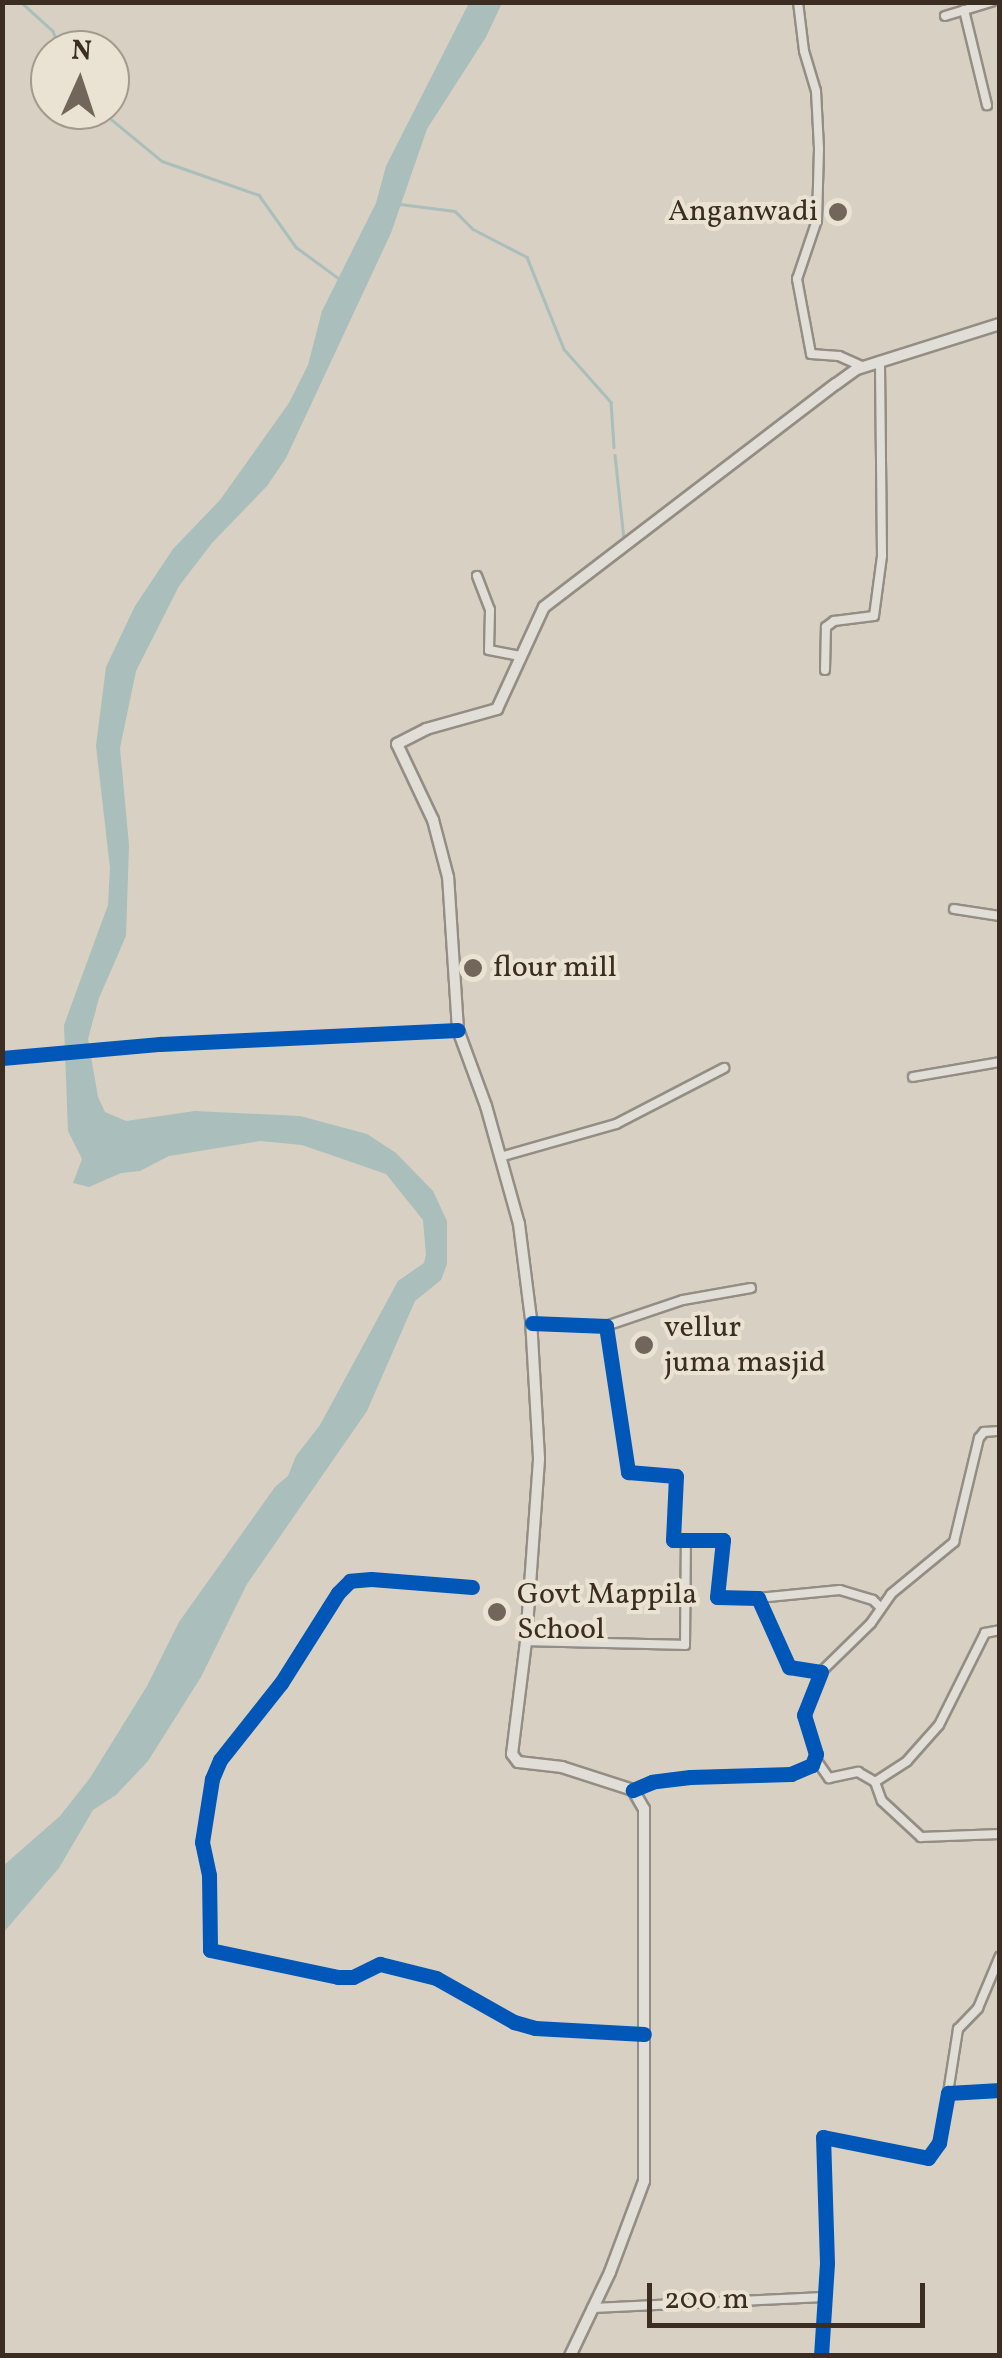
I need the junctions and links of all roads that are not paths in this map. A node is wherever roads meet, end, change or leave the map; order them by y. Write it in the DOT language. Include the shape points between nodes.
graph roads {
  1 [pos="798,2"];
  2 [pos="991,2"];
  3 [pos="964,10"];
  4 [pos="945,16"];
  5 [pos="988,105"];
  6 [pos="1000,324"];
  7 [pos="880,361"];
  8 [pos="864,367"];
  9 [pos="477,576"];
  10 [pos="521,656"];
  11 [pos="825,670"];
  12 [pos="954,909"];
  13 [pos="1000,916"];
  14 [pos="458,1030"];
  15 [pos="2,1058"];
  16 [pos="1000,1062"];
  17 [pos="724,1068"];
  18 [pos="913,1077"];
  19 [pos="500,1158"];
  20 [pos="751,1288"];
  21 [pos="532,1323"];
  22 [pos="606,1326"];
  23 [pos="1000,1431"];
  24 [pos="686,1540"];
  25 [pos="472,1587"];
  26 [pos="758,1598"];
  27 [pos="881,1608"];
  28 [pos="1000,1630"];
  29 [pos="526,1642"];
  30 [pos="821,1672"];
  31 [pos="816,1761"];
  32 [pos="875,1782"];
  33 [pos="633,1790"];
  34 [pos="1000,1834"];
  35 [pos="1000,1956"];
  36 [pos="644,2034"];
  37 [pos="1000,2090"];
  38 [pos="948,2092"];
  39 [pos="825,2297"];
  40 [pos="592,2308"];
  41 [pos="570,2356"];
  42 [pos="821,2356"];
  1 -- 8 [label="street" via="816,91 819,149 817,220 797,279 811,354"];
  2 -- 3 [label="street"];
  3 -- 4 [label="street"];
  3 -- 5 [label="street"];
  6 -- 7 [label="main road"];
  7 -- 8 [label="main road"];
  7 -- 11 [label="street" via="882,556 874,616 826,627"];
  8 -- 10 [label="main road" via="544,607"];
  9 -- 10 [label="street" via="490,610 489,650"];
  10 -- 14 [label="main road" via="497,709 397,744 433,820 448,876"];
  12 -- 13 [label="street"];
  14 -- 15 [label="street"];
  14 -- 19 [label="main road"];
  16 -- 18 [label="street"];
  17 -- 19 [label="street" via="616,1124"];
  19 -- 21 [label="main road" via="518,1224"];
  20 -- 22 [label="street" via="684,1300"];
  21 -- 22 [label="street"];
  21 -- 29 [label="main road" via="539,1458"];
  22 -- 24 [label="street" via="628,1472 676,1476 673,1540"];
  23 -- 27 [label="street" via="979,1438 954,1542"];
  24 -- 26 [label="street" via="723,1540 717,1596"];
  24 -- 29 [label="street" via="685,1645"];
  25 -- 36 [label="street" via="371,1578 350,1581 338,1592 212,1779 202,1842 210,1950 338,1976 353,1977 380,1964 436,1978 536,2028"];
  26 -- 27 [label="street" via="840,1590"];
  26 -- 30 [label="street" via="788,1667"];
  27 -- 30 [label="street"];
  28 -- 32 [label="street" via="985,1633 940,1725 908,1761"];
  29 -- 33 [label="main road" via="514,1760"];
  30 -- 31 [label="street" via="804,1715"];
  31 -- 32 [label="street" via="829,1778 858,1772"];
  31 -- 33 [label="street" via="791,1774 690,1777"];
  32 -- 34 [label="street" via="882,1801 920,1837"];
  33 -- 36 [label="main road" via="646,1830"];
  35 -- 38 [label="street" via="978,2008 958,2030"];
  36 -- 40 [label="main road" via="644,2180"];
  37 -- 38 [label="street"];
  38 -- 39 [label="street" via="939,2143 928,2158 823,2136"];
  39 -- 40 [label="street"];
  39 -- 42 [label="street"];
  40 -- 41 [label="main road"];
}
